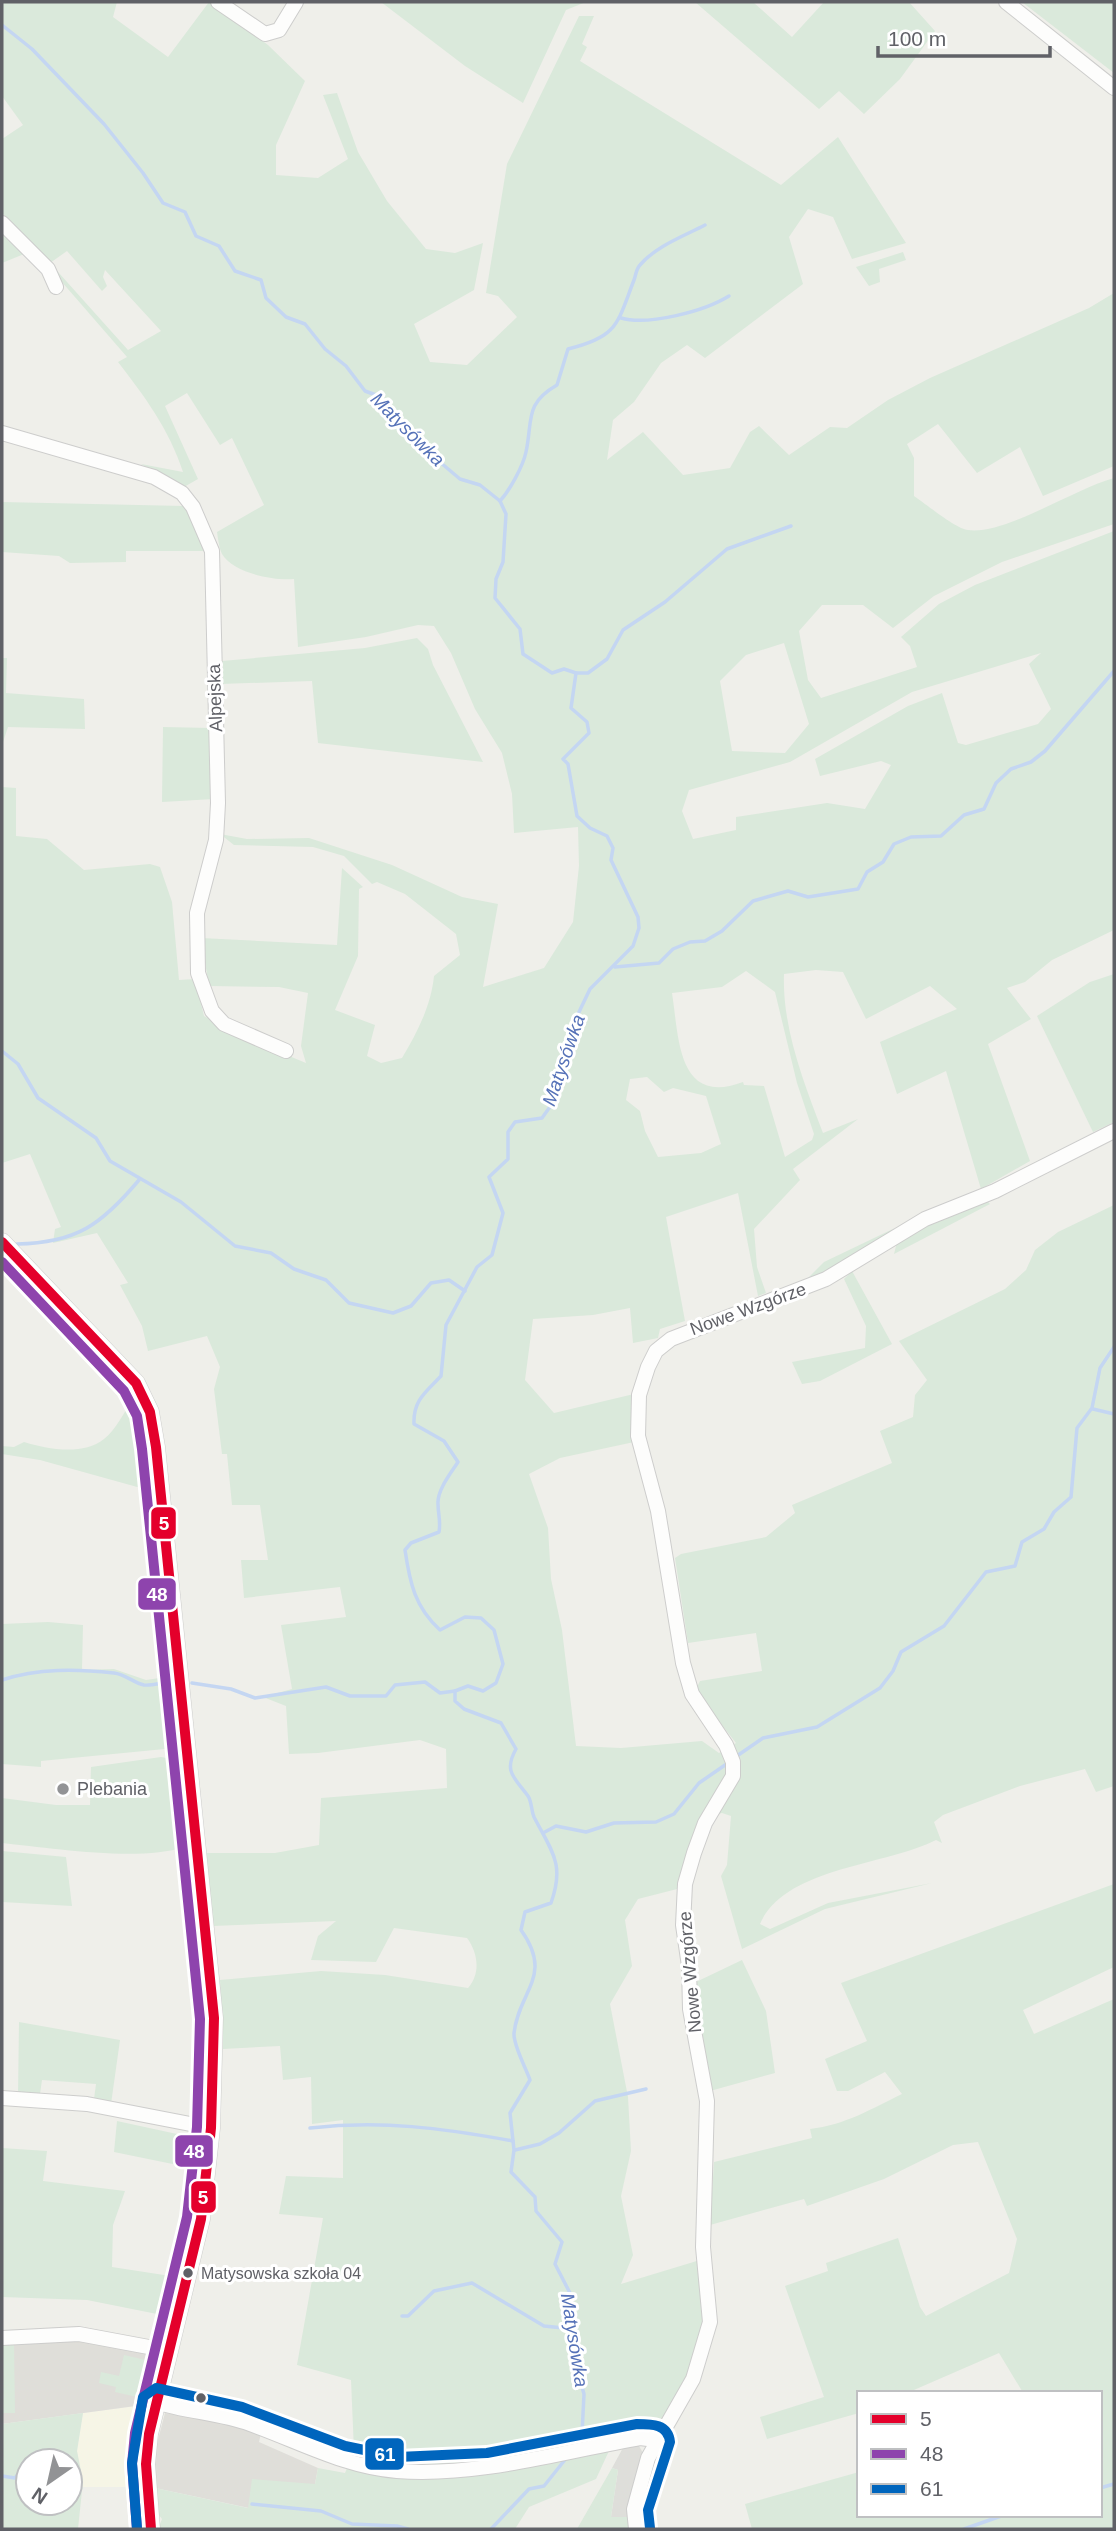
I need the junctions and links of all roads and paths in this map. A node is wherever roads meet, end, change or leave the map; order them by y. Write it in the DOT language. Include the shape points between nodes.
graph roads {
  1 [pos="218,2"];
  2 [pos="296,2"];
  3 [pos="1006,2"];
  4 [pos="1114,88"];
  5 [pos="2,223"];
  6 [pos="56,287"];
  7 [pos="2,433"];
  8 [pos="286,1051"];
  9 [pos="1114,1131"];
  10 [pos="2,1242"];
  11 [pos="2,2098"];
  12 [pos="211,2128"];
  13 [pos="2,2338"];
  14 [pos="170,2351"];
  15 [pos="156,2402"];
  16 [pos="656,2440"];
  17 [pos="151,2529"];
  18 [pos="636,2529"];
  1 -- 2 [label="street" via="265,34 279,30"];
  3 -- 4 [label="street"];
  5 -- 6 [label="street" via="48,268"];
  7 -- 8 [label="street, Alpejska" via="154,477 182,493 202,523 212,551 218,803 216,840 197,913 198,973 212,1011 224,1024"];
  9 -- 16 [label="street, Nowe Wzgórze" via="995,1191 925,1219 827,1279 671,1339 656,1351 648,1367 639,1395 638,1436 658,1511 683,1663 692,1694 733,1762 733,1776 705,1823 694,1853 684,1898 690,2009 707,2101 703,2247 710,2322 693,2379"];
  10 -- 12 [label="street" via="124,1368 150,1412 214,2018"];
  11 -- 12 [label="street" via="87,2104"];
  12 -- 14 [label="street" via="201,2219"];
  13 -- 14 [label="street" via="79,2334"];
  14 -- 15 [label="street"];
  15 -- 16 [label="street" via="247,2423 333,2456 396,2471 477,2469 640,2438"];
  15 -- 17 [label="street" via="146,2464"];
  16 -- 18 [label="street, Nowe Wzgórze" via="634,2509"];
}
